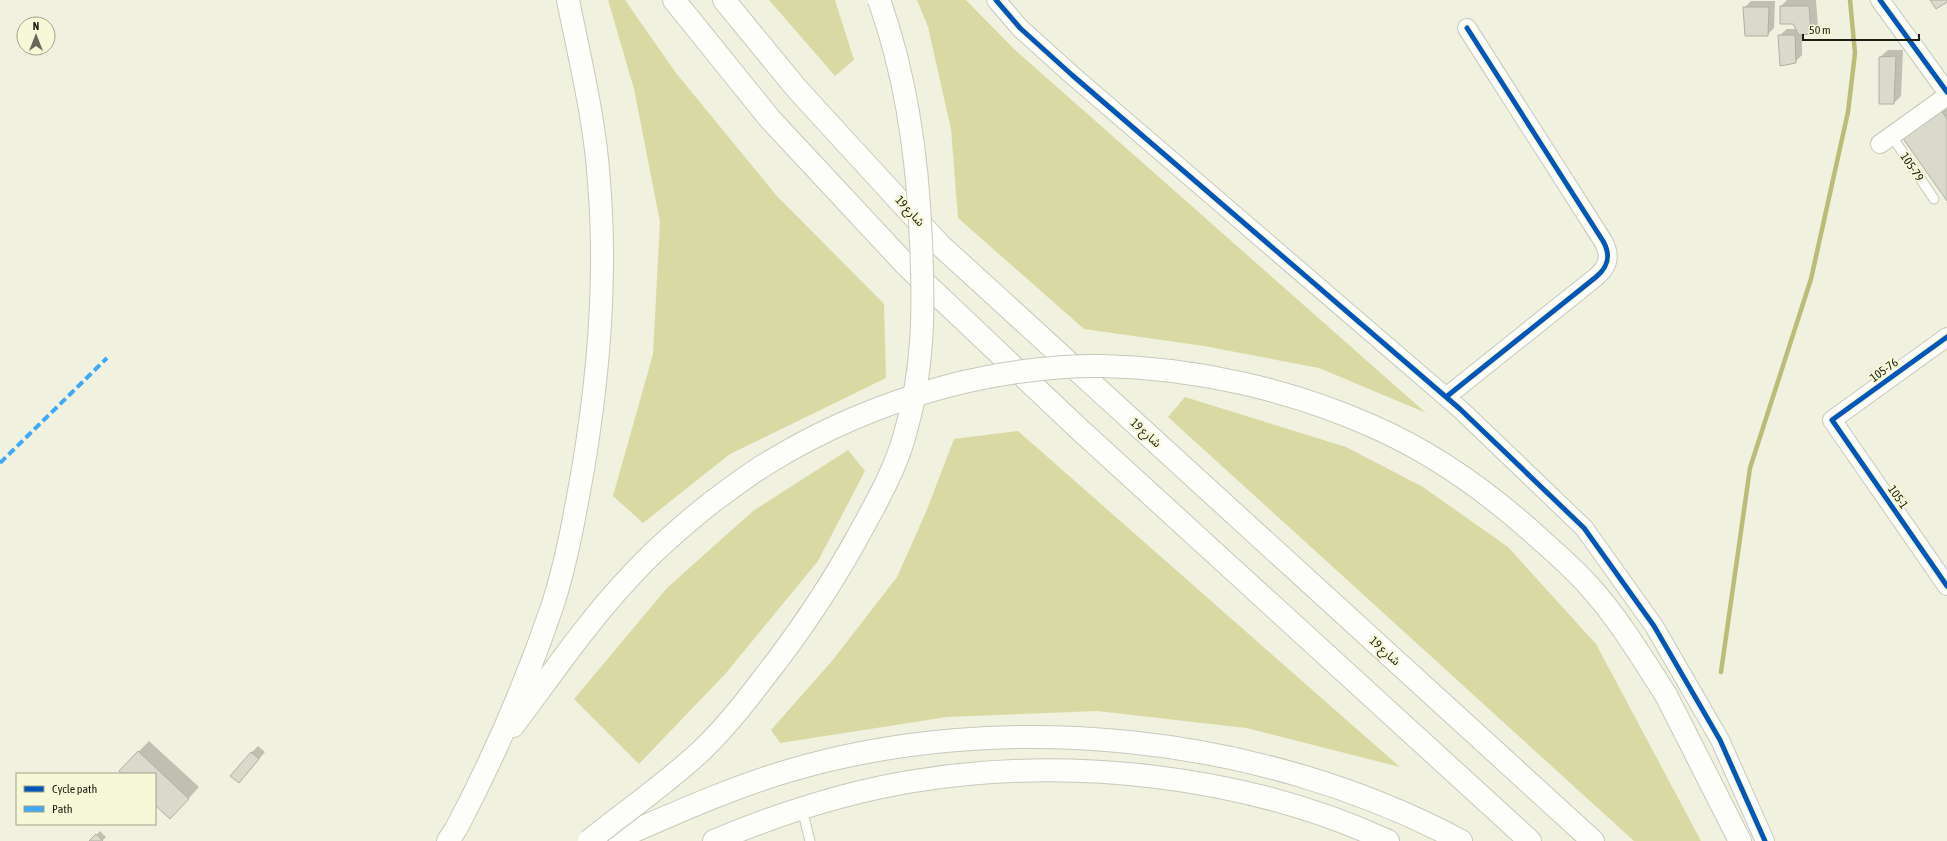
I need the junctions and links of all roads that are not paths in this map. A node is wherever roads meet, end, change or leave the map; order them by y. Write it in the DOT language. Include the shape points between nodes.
graph roads {
  1 [pos="568,0"];
  2 [pos="674,0"];
  3 [pos="724,0"];
  4 [pos="879,0"];
  5 [pos="996,0"];
  6 [pos="1880,0"];
  7 [pos="1467,28"];
  8 [pos="1947,92"];
  9 [pos="1947,96"];
  10 [pos="1885,140"];
  11 [pos="1934,199"];
  12 [pos="1944,344"];
  13 [pos="1446,397"];
  14 [pos="1832,420"];
  15 [pos="1947,586"];
  16 [pos="498,746"];
  17 [pos="802,809"];
  18 [pos="448,841"];
  19 [pos="589,841"];
  20 [pos="611,841"];
  21 [pos="714,841"];
  22 [pos="810,841"];
  23 [pos="1388,841"];
  24 [pos="1461,841"];
  25 [pos="1530,841"];
  26 [pos="1593,841"];
  27 [pos="1740,841"];
  28 [pos="1766,841"];
  1 -- 16 [label="main road" via="589,101 599,180 602,300 591,418 569,543 553,603"];
  2 -- 25 [label="main road" via="770,119 906,266"];
  3 -- 26 [label="main road, شارع 19" via="797,89 940,245"];
  4 -- 19 [label="main road, bridge" via="903,83 920,200 923,335 919,376 905,436 882,494 850,551 810,615 746,702 703,749"];
  5 -- 13 [label="street" via="1020,28 1072,75"];
  6 -- 8 [label="street"];
  7 -- 13 [label="street" via="1603,241 1609,256 1607,264 1596,277"];
  9 -- 10 [label="street, 105-79"];
  10 -- 11 [label="lane, 105-79"];
  12 -- 14 [label="street, 105-76"];
  13 -- 28 [label="street" via="1588,534 1654,626 1716,734"];
  14 -- 15 [label="street, 105-1"];
  16 -- 18 [label="main road"];
  16 -- 27 [label="main road, bridge" via="626,580 664,542 712,502 765,464 817,436 876,410 943,388 986,378 1046,369 1101,366 1166,370 1270,390 1372,426 1410,445 1489,497 1523,523 1570,566 1619,624 1666,695"];
  17 -- 21 [label="main road" via="749,826"];
  17 -- 22 [label="lane"];
  17 -- 23 [label="main road" via="913,781 976,773 1037,770 1102,773 1168,779 1229,790 1302,808"];
  20 -- 24 [label="main road" via="739,787 790,770 908,746 968,739 1032,736 1154,744 1221,756 1325,784 1420,820"];
}
